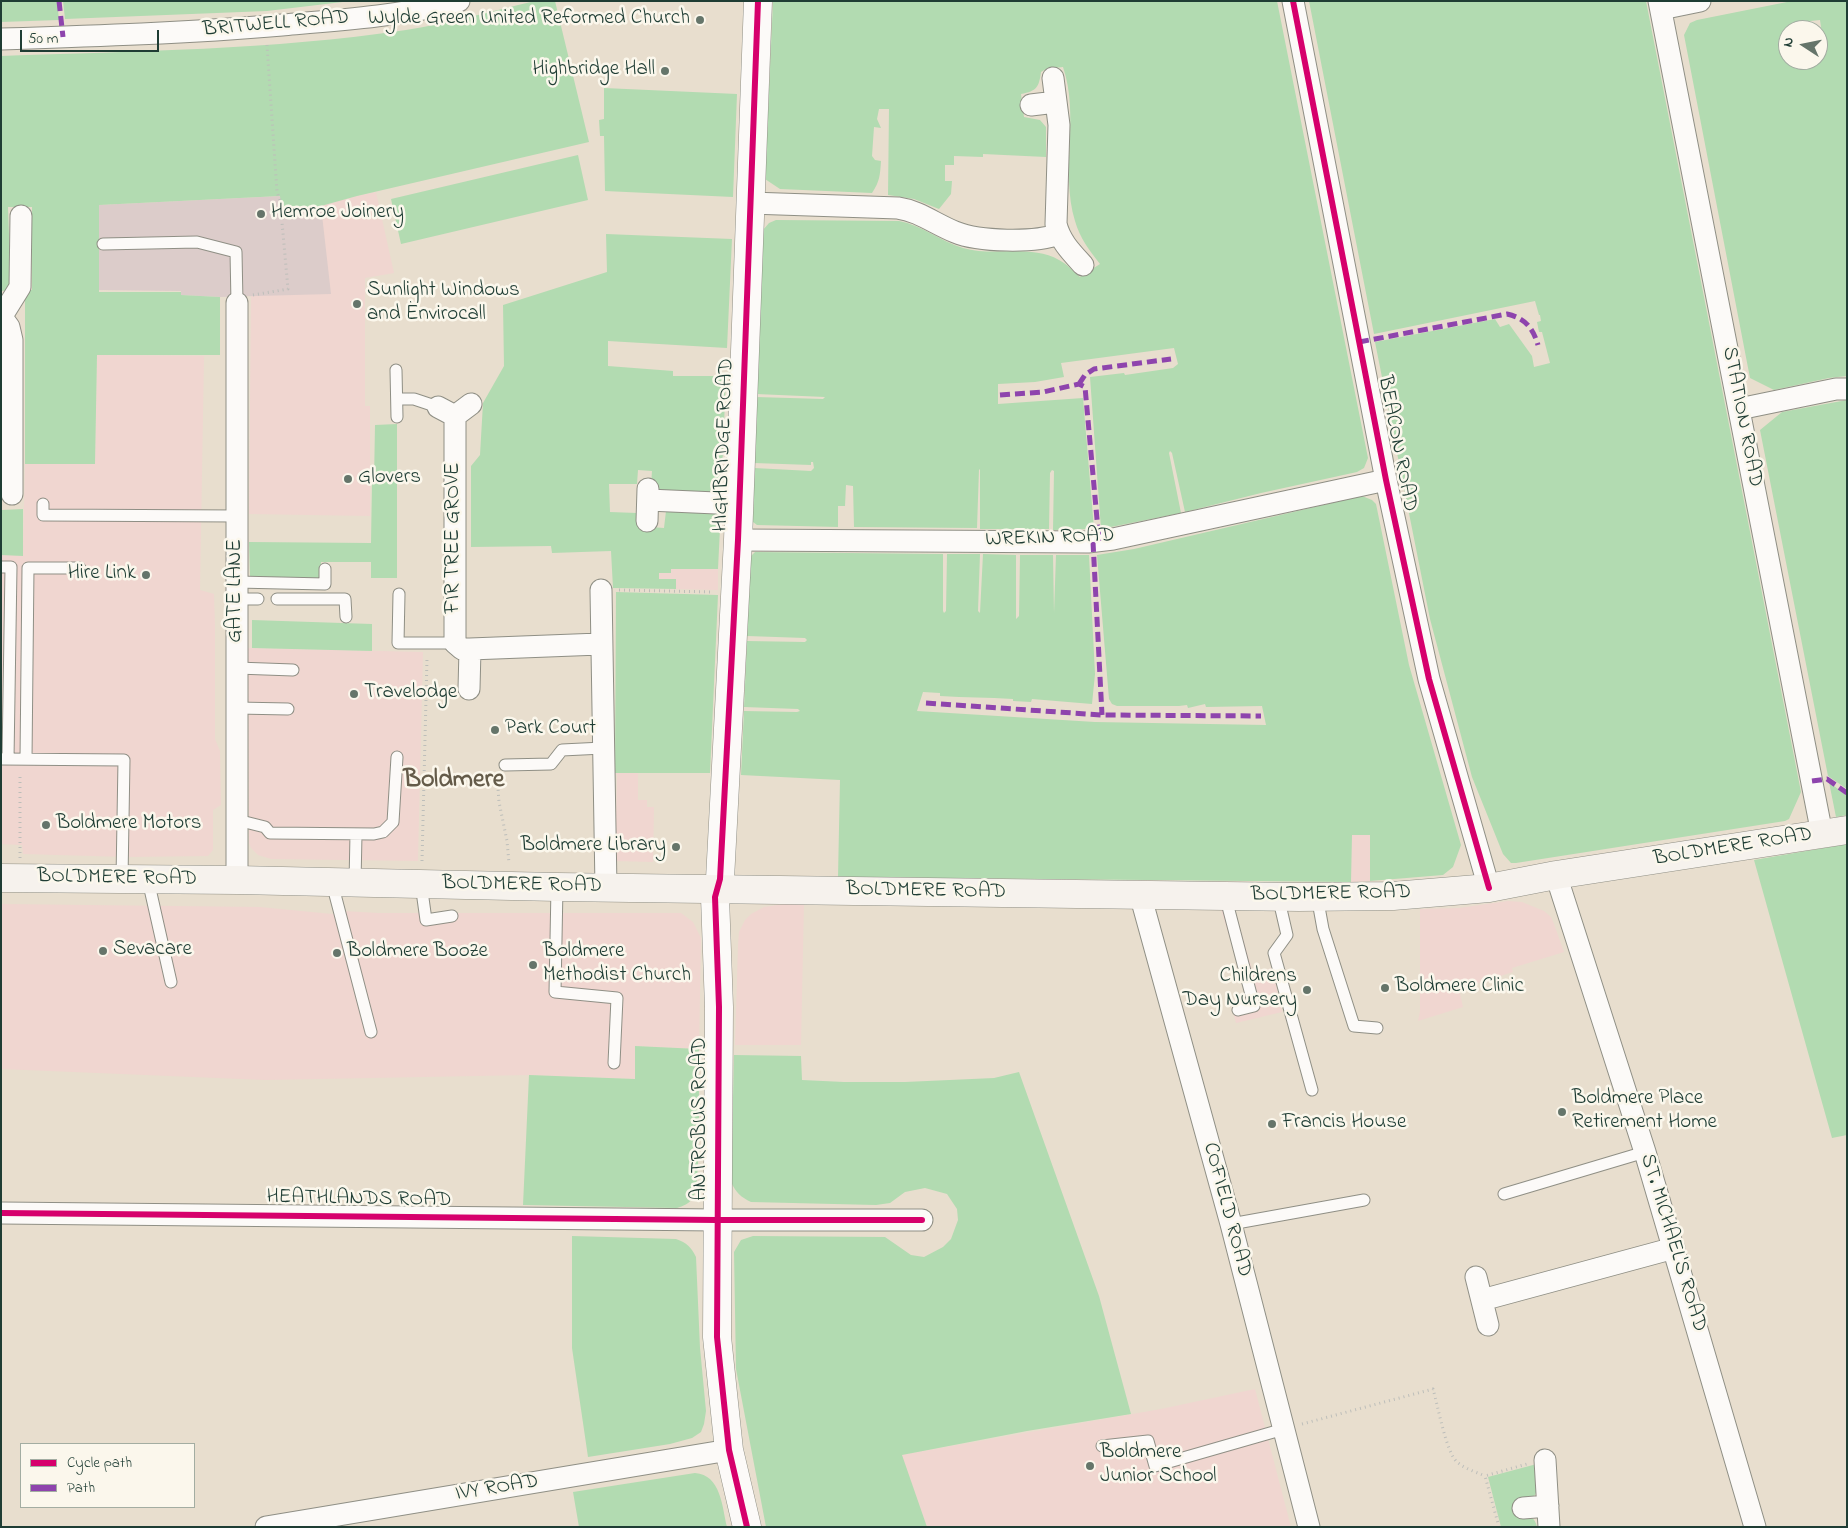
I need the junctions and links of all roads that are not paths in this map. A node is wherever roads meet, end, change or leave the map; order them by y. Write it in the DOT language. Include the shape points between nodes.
graph roads {
  1 [pos="460,1"];
  2 [pos="758,1"];
  3 [pos="1293,1"];
  4 [pos="1700,1"];
  5 [pos="1660,5"];
  6 [pos="1,39"];
  7 [pos="1053,78"];
  8 [pos="1056,102"];
  9 [pos="1031,105"];
  10 [pos="750,203"];
  11 [pos="21,216"];
  12 [pos="1058,234"];
  13 [pos="103,244"];
  14 [pos="1082,265"];
  15 [pos="237,300"];
  16 [pos="2,316"];
  17 [pos="396,370"];
  18 [pos="1847,389"];
  19 [pos="397,399"];
  20 [pos="455,409"];
  21 [pos="1740,409"];
  22 [pos="397,417"];
  23 [pos="1386,480"];
  24 [pos="8,482"];
  25 [pos="43,504"];
  26 [pos="739,504"];
  27 [pos="237,516"];
  28 [pos="647,521"];
  29 [pos="738,540"];
  30 [pos="1,567"];
  31 [pos="80,568"];
  32 [pos="325,568"];
  33 [pos="601,590"];
  34 [pos="244,593"];
  35 [pos="399,594"];
  36 [pos="277,598"];
  37 [pos="346,617"];
  38 [pos="600,644"];
  39 [pos="463,646"];
  40 [pos="237,668"];
  41 [pos="293,670"];
  42 [pos="469,688"];
  43 [pos="237,708"];
  44 [pos="288,709"];
  45 [pos="603,748"];
  46 [pos="397,757"];
  47 [pos="5,759"];
  48 [pos="23,759"];
  49 [pos="505,765"];
  50 [pos="237,820"];
  51 [pos="1835,832"];
  52 [pos="356,834"];
  53 [pos="1556,875"];
  54 [pos="10,878"];
  55 [pos="135,879"];
  56 [pos="237,880"];
  57 [pos="344,883"];
  58 [pos="421,884"];
  59 [pos="557,887"];
  60 [pos="606,888"];
  61 [pos="1489,888"];
  62 [pos="717,889"];
  63 [pos="1140,894"];
  64 [pos="1225,895"];
  65 [pos="1278,896"];
  66 [pos="1317,896"];
  67 [pos="452,916"];
  68 [pos="171,982"];
  69 [pos="1238,1010"];
  70 [pos="1377,1028"];
  71 [pos="372,1032"];
  72 [pos="614,1063"];
  73 [pos="1312,1090"];
  74 [pos="1645,1152"];
  75 [pos="1504,1194"];
  76 [pos="1364,1200"];
  77 [pos="1,1213"];
  78 [pos="717,1220"];
  79 [pos="922,1220"];
  80 [pos="1231,1224"];
  81 [pos="1674,1248"];
  82 [pos="1476,1277"];
  83 [pos="1482,1300"];
  84 [pos="1488,1325"];
  85 [pos="1284,1429"];
  86 [pos="1102,1446"];
  87 [pos="729,1450"];
  88 [pos="1545,1460"];
  89 [pos="1523,1508"];
  90 [pos="1549,1516"];
  91 [pos="266,1527"];
  92 [pos="747,1527"];
  93 [pos="1309,1527"];
  94 [pos="1755,1527"];
  1 -- 6 [label="street, BRITWELL ROAD" via="397,14 205,31"];
  2 -- 10 [label="street, HIGHBRIDGE ROAD"];
  3 -- 23 [label="street, BEACON ROAD"];
  4 -- 5 [label="street"];
  5 -- 21 [label="street, STATION ROAD"];
  7 -- 8 [label="street"];
  8 -- 9 [label="street"];
  8 -- 12 [label="street" via="1059,126"];
  10 -- 12 [label="street" via="909,210 971,237 1023,240"];
  10 -- 26 [label="street, HIGHBRIDGE ROAD"];
  11 -- 16 [label="street" via="20,287"];
  12 -- 14 [label="street"];
  13 -- 15 [label="lane" via="196,242 236,252"];
  15 -- 27 [label="street, GATE LANE"];
  16 -- 24 [label="street" via="12,340"];
  17 -- 19 [label="lane"];
  18 -- 21 [label="street"];
  19 -- 20 [label="lane" via="414,399"];
  19 -- 22 [label="lane"];
  20 -- 39 [label="street, FIR TREE GROVE"];
  21 -- 51 [label="street, STATION ROAD"];
  23 -- 29 [label="street, WREKIN ROAD" via="1113,540"];
  23 -- 61 [label="street, BEACON ROAD" via="1429,679"];
  25 -- 27 [label="lane" via="42,515"];
  26 -- 28 [label="street" via="648,494"];
  26 -- 29 [label="street, HIGHBRIDGE ROAD"];
  27 -- 34 [label="street, GATE LANE"];
  29 -- 62 [label="street, HIGHBRIDGE ROAD"];
  30 -- 47 [label="lane" via="11,567"];
  31 -- 48 [label="lane" via="28,568"];
  32 -- 34 [label="lane" via="325,584"];
  33 -- 38 [label="street"];
  34 -- 40 [label="street, GATE LANE"];
  35 -- 39 [label="lane" via="398,643"];
  36 -- 37 [label="lane" via="345,599"];
  38 -- 39 [label="street"];
  38 -- 45 [label="street"];
  39 -- 42 [label="street, FIR TREE GROVE"];
  40 -- 41 [label="lane"];
  40 -- 43 [label="street, GATE LANE"];
  43 -- 44 [label="lane"];
  43 -- 50 [label="street, GATE LANE"];
  45 -- 49 [label="lane" via="562,750 551,764"];
  45 -- 60 [label="street"];
  46 -- 52 [label="lane" via="393,822 382,832"];
  47 -- 48 [label="lane"];
  48 -- 55 [label="lane" via="124,760"];
  50 -- 52 [label="lane" via="264,827 270,833"];
  50 -- 56 [label="street, GATE LANE"];
  51 -- 53 [label="main road, BOLDMERE ROAD"];
  52 -- 57 [label="lane"];
  53 -- 61 [label="main road, BOLDMERE ROAD"];
  53 -- 74 [label="street, ST. MICHAEL'S ROAD"];
  54 -- 55 [label="main road, BOLDMERE ROAD"];
  55 -- 56 [label="main road, BOLDMERE ROAD"];
  55 -- 68 [label="lane"];
  56 -- 57 [label="main road, BOLDMERE ROAD"];
  57 -- 58 [label="main road, BOLDMERE ROAD"];
  57 -- 71 [label="lane"];
  58 -- 59 [label="main road, BOLDMERE ROAD"];
  58 -- 67 [label="lane" via="426,920"];
  59 -- 60 [label="main road, BOLDMERE ROAD"];
  59 -- 72 [label="lane" via="555,992 617,998"];
  60 -- 62 [label="main road, BOLDMERE ROAD"];
  61 -- 66 [label="main road, BOLDMERE ROAD" via="1393,896"];
  62 -- 63 [label="main road, BOLDMERE ROAD"];
  62 -- 78 [label="street, ANTROBUS ROAD"];
  63 -- 64 [label="main road, BOLDMERE ROAD"];
  63 -- 80 [label="street, COFIELD ROAD"];
  64 -- 65 [label="main road, BOLDMERE ROAD"];
  64 -- 69 [label="lane" via="1254,1006"];
  65 -- 66 [label="main road, BOLDMERE ROAD"];
  65 -- 73 [label="lane" via="1287,935 1274,953"];
  66 -- 70 [label="lane" via="1354,1026"];
  74 -- 75 [label="lane"];
  74 -- 81 [label="street, ST. MICHAEL'S ROAD"];
  76 -- 80 [label="lane"];
  77 -- 78 [label="street, HEATHLANDS ROAD"];
  78 -- 79 [label="street, HEATHLANDS ROAD"];
  78 -- 87 [label="street, ANTROBUS ROAD" via="717,1337"];
  80 -- 85 [label="street, COFIELD ROAD"];
  81 -- 83 [label="street"];
  81 -- 94 [label="street, ST. MICHAEL'S ROAD"];
  82 -- 83 [label="street"];
  83 -- 84 [label="street"];
  85 -- 86 [label="lane" via="1155,1466 1148,1441"];
  85 -- 93 [label="street, COFIELD ROAD"];
  87 -- 91 [label="street, IVY ROAD"];
  87 -- 92 [label="street, ANTROBUS ROAD"];
  88 -- 90 [label="street"];
  89 -- 90 [label="street"];
}
